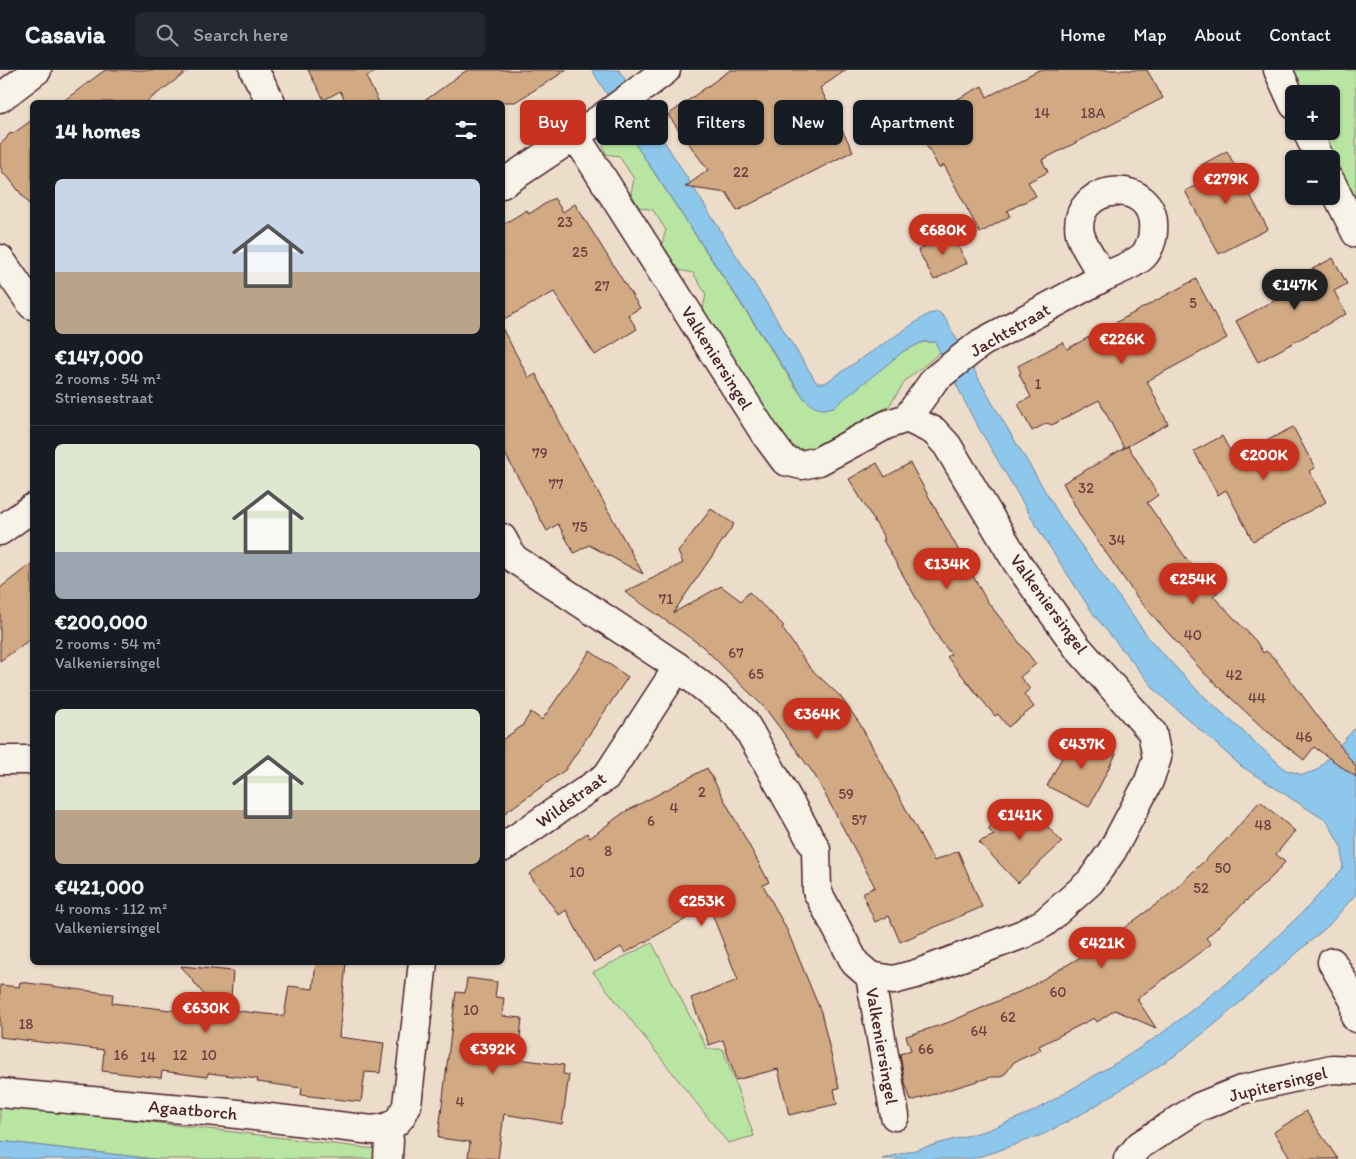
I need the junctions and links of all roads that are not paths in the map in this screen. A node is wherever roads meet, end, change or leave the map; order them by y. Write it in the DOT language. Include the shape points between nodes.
graph roads {
  1 [pos="37,70"];
  2 [pos="254,70"];
  3 [pos="1278,70"];
  4 [pos="662,73"];
  5 [pos="1285,85"];
  6 [pos="0,98"];
  7 [pos="270,100"];
  8 [pos="586,129"];
  9 [pos="561,145"];
  10 [pos="581,145"];
  11 [pos="505,182"];
  12 [pos="1340,200"];
  13 [pos="1356,233"];
  14 [pos="0,259"];
  15 [pos="1104,277"];
  16 [pos="30,302"];
  17 [pos="907,418"];
  18 [pos="30,509"];
  19 [pos="0,531"];
  20 [pos="505,543"];
  21 [pos="678,667"];
  22 [pos="0,760"];
  23 [pos="30,760"];
  24 [pos="505,846"];
  25 [pos="1332,962"];
  26 [pos="423,965"];
  27 [pos="870,976"];
  28 [pos="1356,1018"];
  29 [pos="1356,1070"];
  30 [pos="0,1093"];
  31 [pos="895,1116"];
  32 [pos="385,1129"];
  33 [pos="388,1159"];
  34 [pos="1128,1159"];
  1 -- 6 [label="street"];
  2 -- 7 [label="street"];
  3 -- 5 [label="street"];
  4 -- 8 [label="street"];
  9 -- 11 [label="street"];
  10 -- 17 [label="street, Valkeniersingel" via="785,461 802,465 819,461 886,425"];
  12 -- 13 [label="street"];
  14 -- 16 [label="street"];
  15 -- 17 [label="street, Jachtstraat" via="981,343 935,379"];
  17 -- 27 [label="street, Valkeniersingel" via="934,431 947,445 1018,564 1072,640 1152,732 1157,758 1149,781 1112,851 1090,882 1044,922 1022,934 916,974 893,980"];
  18 -- 19 [label="street"];
  20 -- 21 [label="street, Valkeniersingel" via="513,558"];
  21 -- 24 [label="street, Wildstraat" via="607,776"];
  21 -- 27 [label="street, Valkeniersingel" via="744,722 816,849 817,891 855,963"];
  22 -- 23 [label="street"];
  25 -- 28 [label="street" via="1355,1002"];
  26 -- 32 [label="street" via="406,1105 395,1124"];
  27 -- 31 [label="street, Valkeniersingel"];
  29 -- 34 [label="street, Jupitersingel" via="1332,1070 1244,1089 1199,1107 1140,1145"];
  30 -- 32 [label="street, Agaatborch"];
  32 -- 33 [label="street" via="389,1140"];
}
